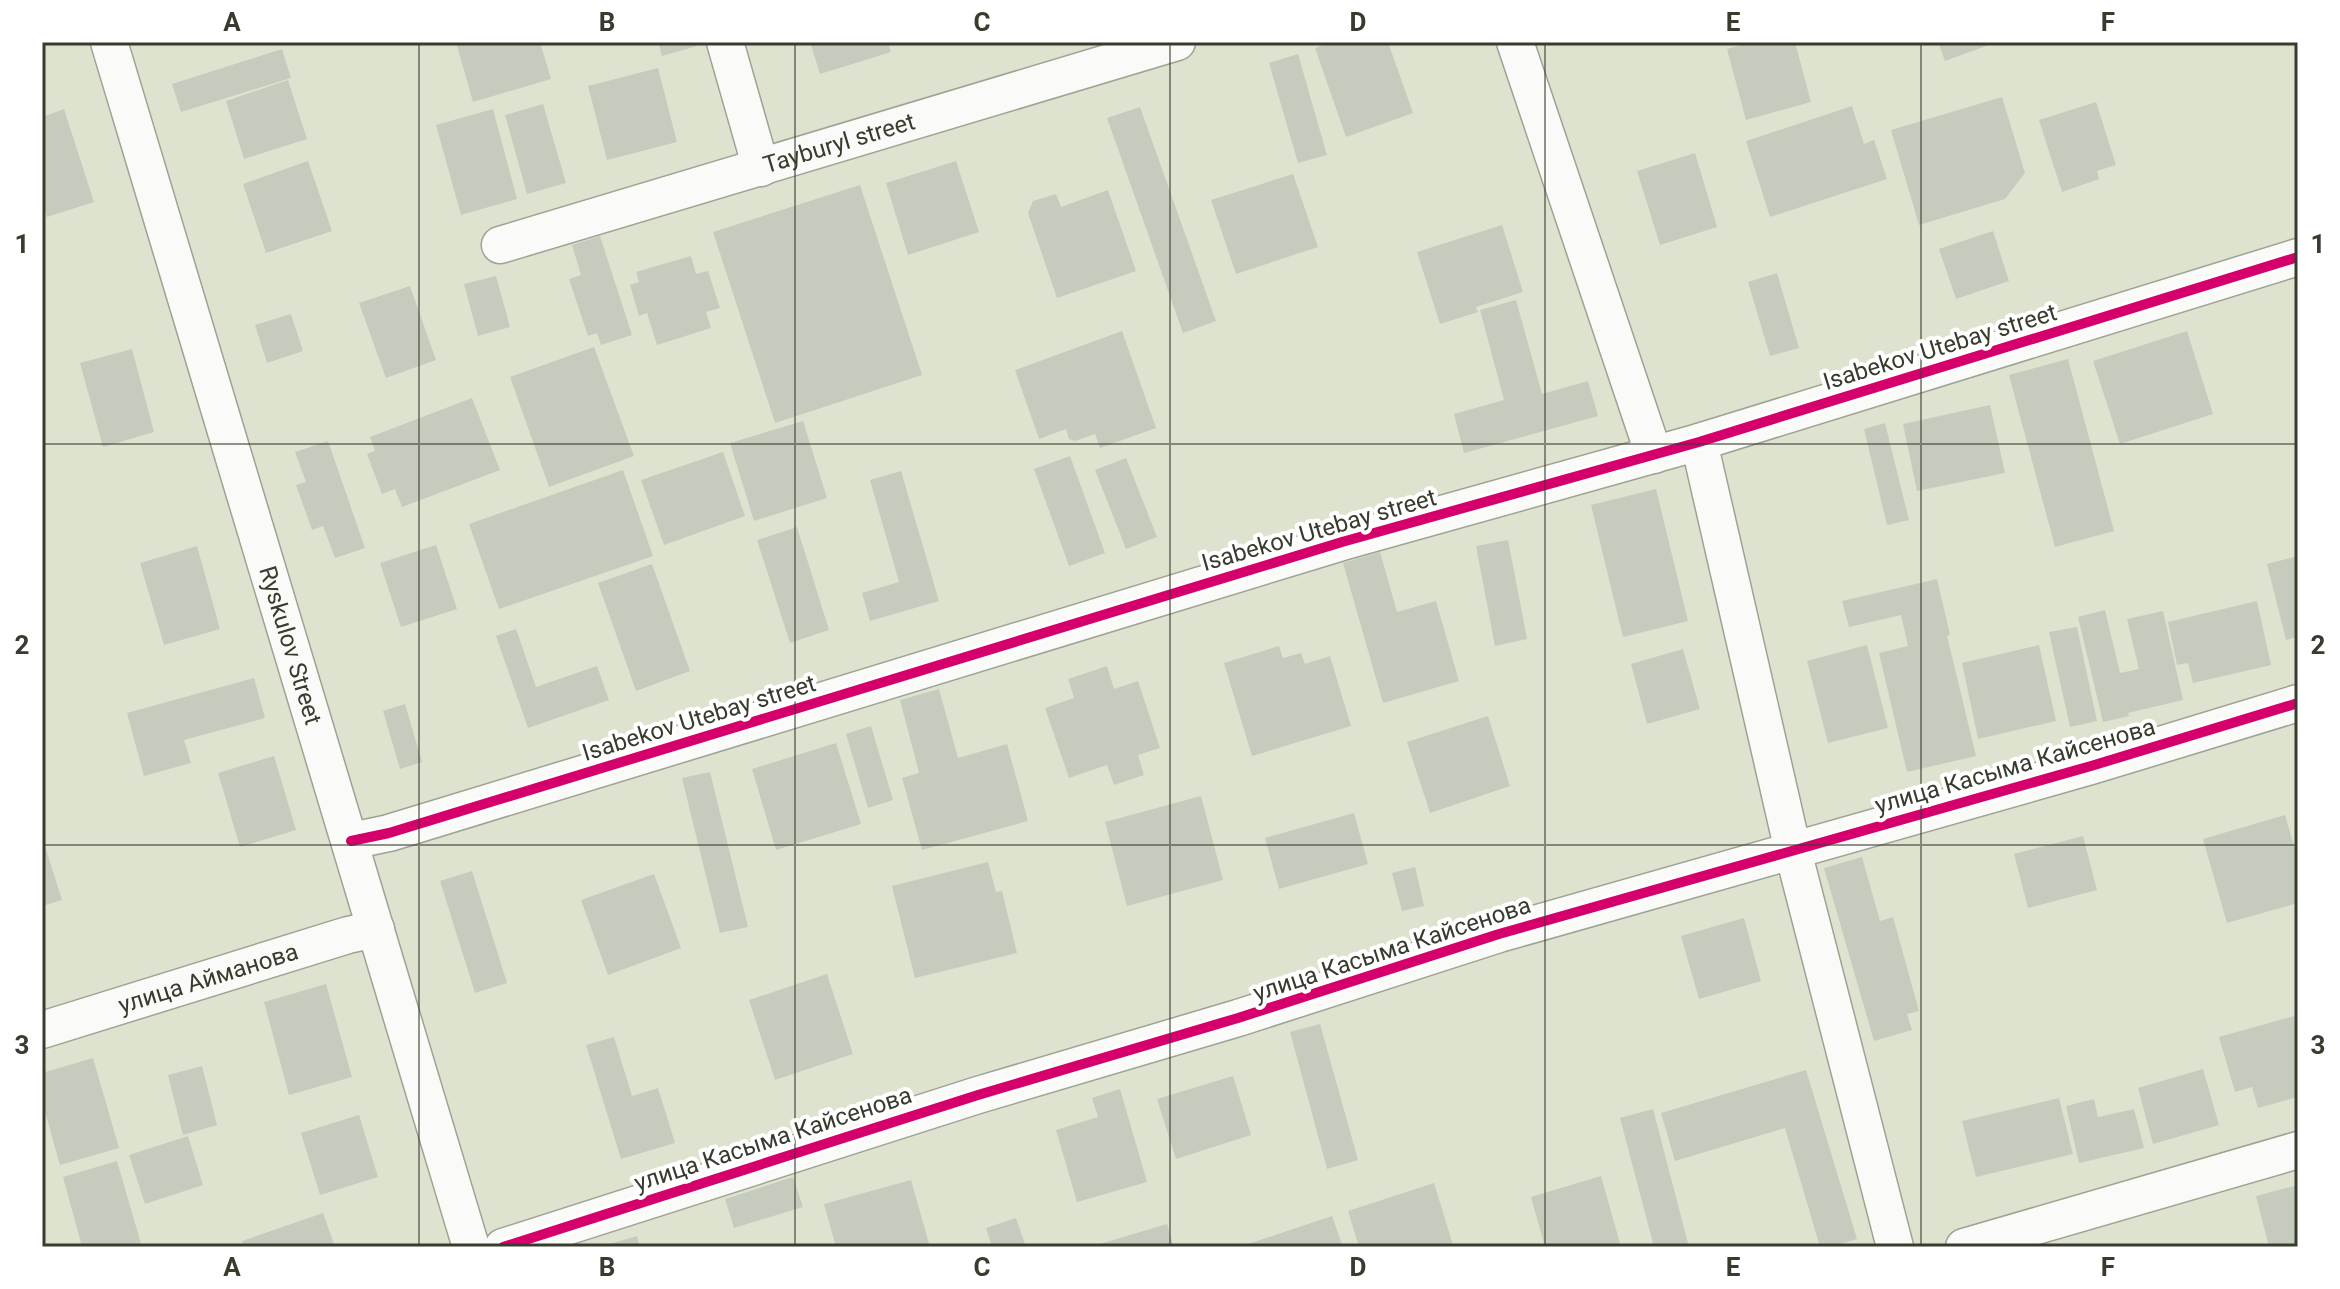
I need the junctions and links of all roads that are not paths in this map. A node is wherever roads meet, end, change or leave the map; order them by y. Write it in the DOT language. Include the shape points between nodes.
graph roads {
  1 [pos="109,42"];
  2 [pos="725,42"];
  3 [pos="1177,42"];
  4 [pos="1515,42"];
  5 [pos="761,168"];
  6 [pos="500,245"];
  7 [pos="2298,257"];
  8 [pos="1699,442"];
  9 [pos="1654,455"];
  10 [pos="2298,703"];
  11 [pos="351,841"];
  12 [pos="1793,851"];
  13 [pos="376,929"];
  14 [pos="42,1030"];
  15 [pos="2298,1150"];
  16 [pos="471,1247"];
  17 [pos="503,1247"];
  18 [pos="1895,1247"];
  19 [pos="1964,1247"];
  1 -- 11 [label="street, Ryskulov Street"];
  2 -- 5 [label="street"];
  3 -- 5 [label="street, Tayburyl street"];
  4 -- 9 [label="street"];
  5 -- 6 [label="street, Tayburyl street"];
  7 -- 8 [label="street, Isabekov Utebay street"];
  8 -- 9 [label="street, Isabekov Utebay street"];
  8 -- 12 [label="street"];
  9 -- 11 [label="street, Isabekov Utebay street" via="1342,542"];
  10 -- 12 [label="street, улица Касыма Кайсенова"];
  11 -- 13 [label="street, Ryskulov Street"];
  12 -- 17 [label="street, улица Касыма Кайсенова" via="1499,934"];
  12 -- 18 [label="street"];
  13 -- 14 [label="street, улица Айманова"];
  13 -- 16 [label="street, Ryskulov Street"];
  15 -- 19 [label="street"];
}
